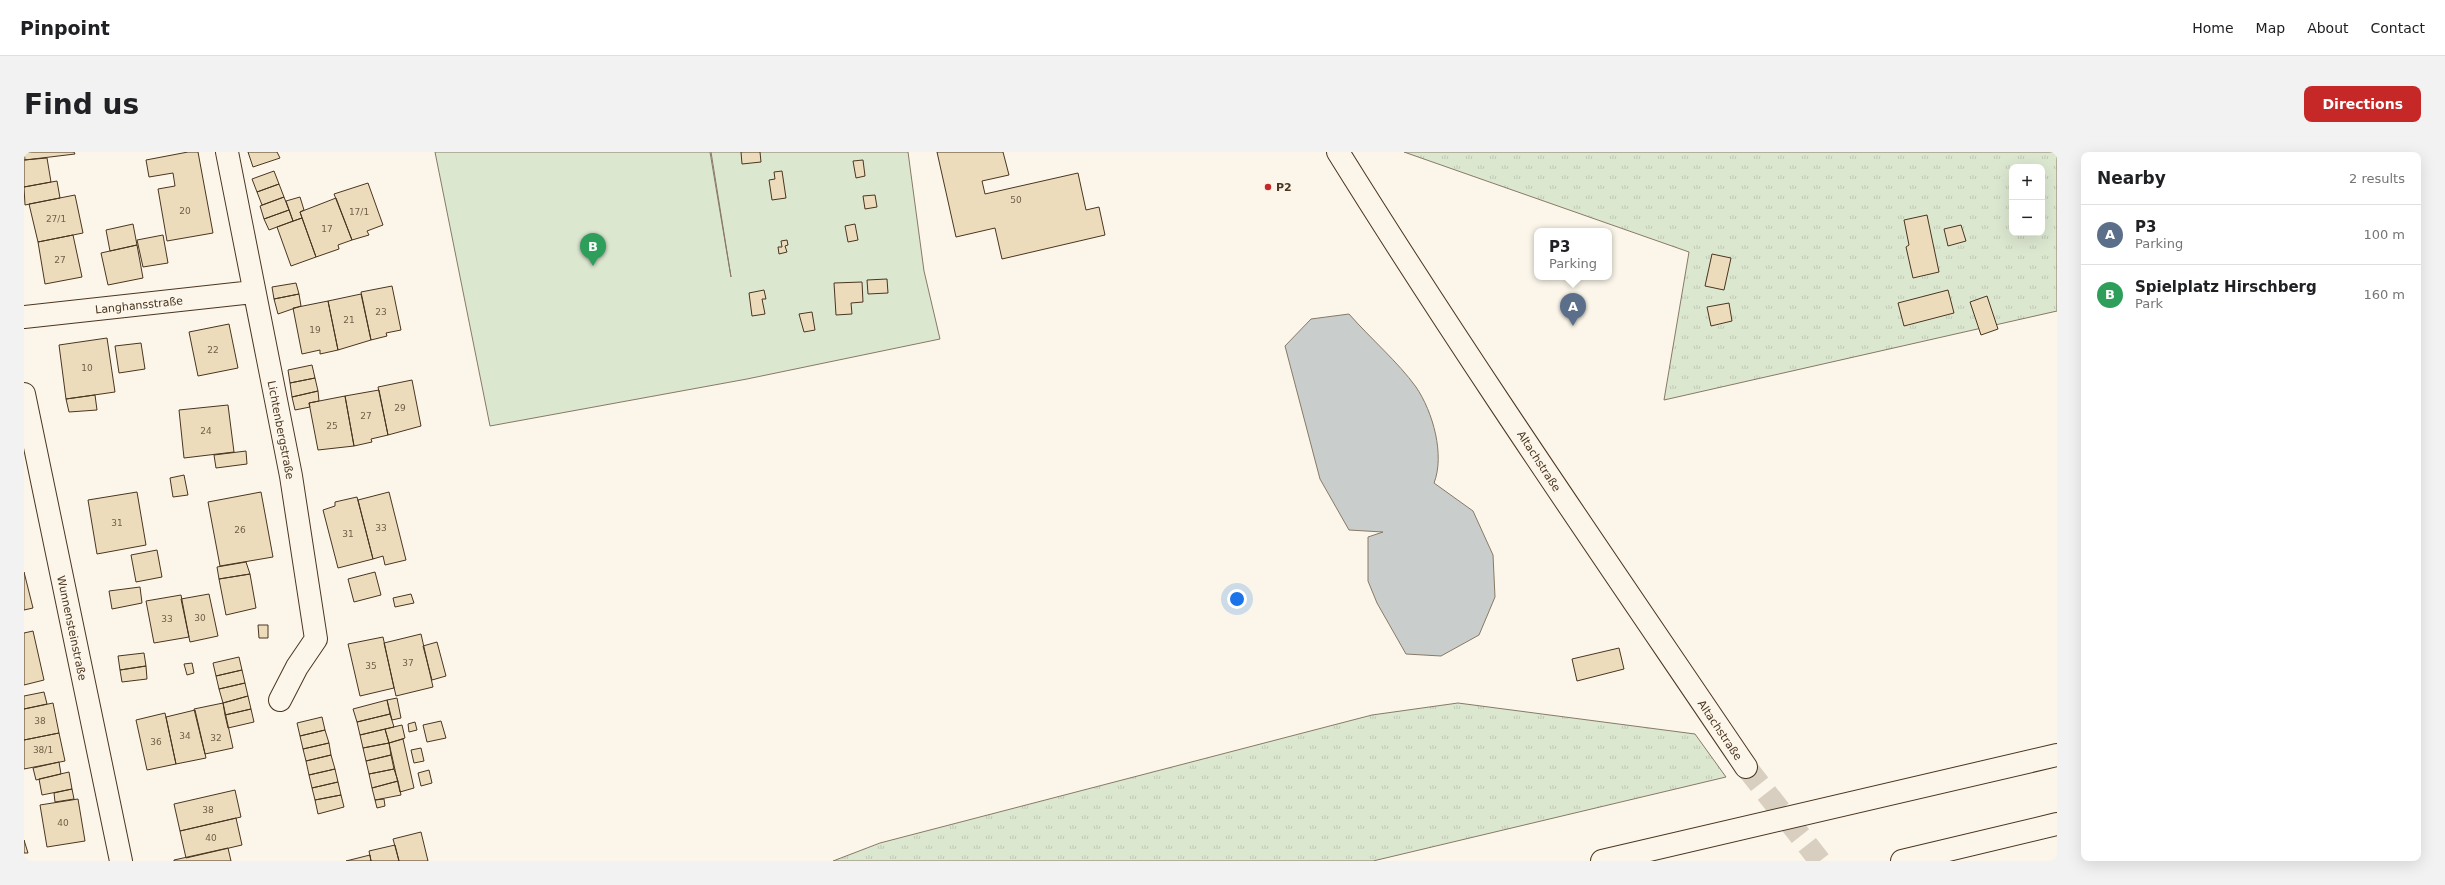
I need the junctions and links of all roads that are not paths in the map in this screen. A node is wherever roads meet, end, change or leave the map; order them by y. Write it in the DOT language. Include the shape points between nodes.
graph roads {
  1 [pos="227,152"];
  2 [pos="1338,152"];
  3 [pos="253,292"];
  4 [pos="24,317"];
  5 [pos="24,394"];
  6 [pos="280,700"];
  7 [pos="2057,755"];
  8 [pos="1746,767"];
  9 [pos="2057,824"];
  10 [pos="120,861"];
  11 [pos="1602,861"];
  12 [pos="1902,861"];
  1 -- 3 [label="main road, Lichtenbergstraße"];
  2 -- 8 [label="main road, Altachstraße" via="1391,237 1637,610"];
  3 -- 4 [label="main road, Langhansstraße"];
  3 -- 6 [label="main road, Lichtenbergstraße" via="291,476 316,639 297,667"];
  5 -- 10 [label="main road, Wunnensteinstraße"];
  7 -- 11 [label="main road"];
  9 -- 12 [label="main road"];
}
